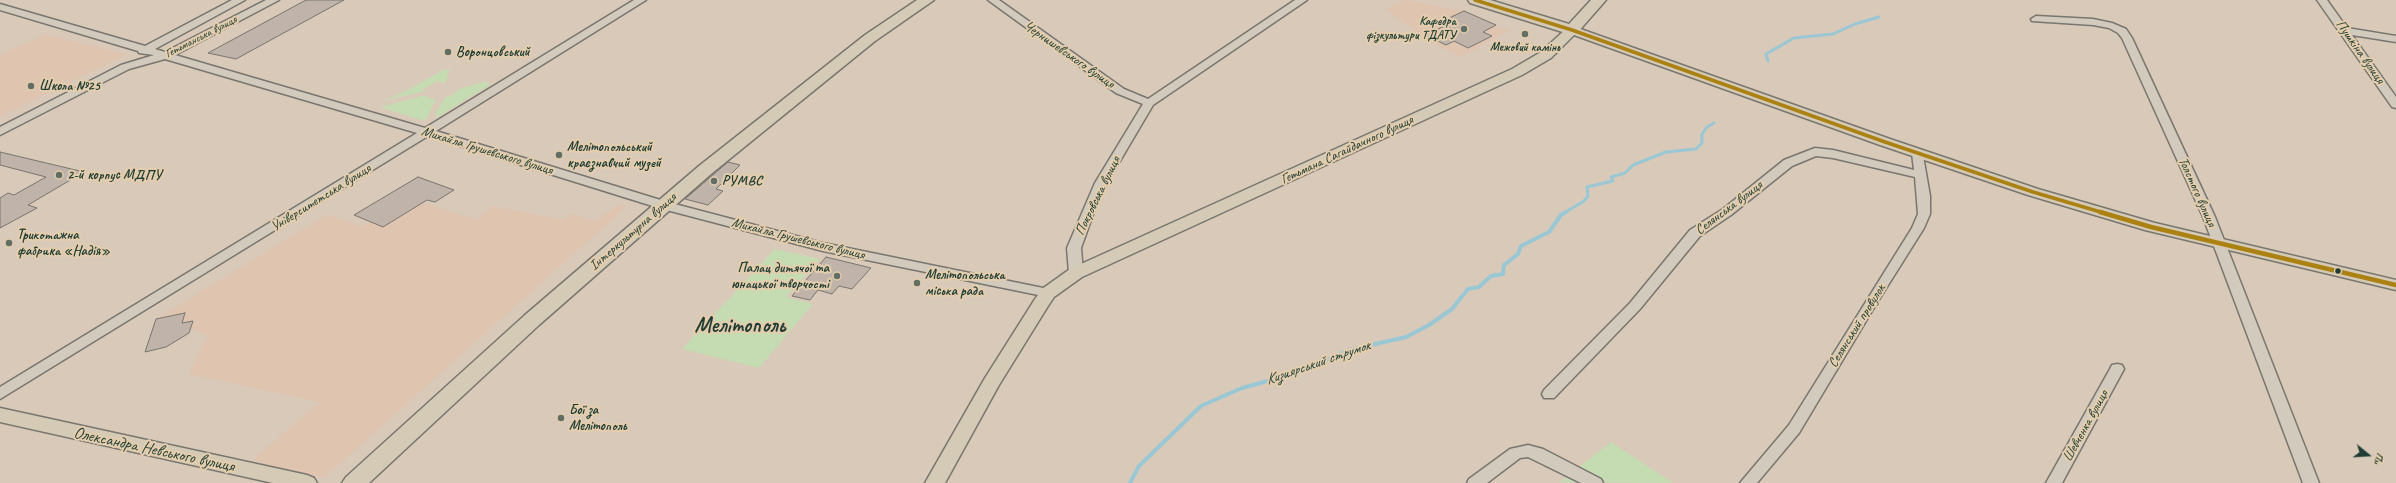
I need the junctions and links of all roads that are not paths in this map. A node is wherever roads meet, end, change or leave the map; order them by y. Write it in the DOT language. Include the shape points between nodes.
graph roads {
  1 [pos="240,0"];
  2 [pos="274,0"];
  3 [pos="641,0"];
  4 [pos="927,0"];
  5 [pos="993,0"];
  6 [pos="1302,0"];
  7 [pos="1475,0"];
  8 [pos="1599,0"];
  9 [pos="2322,0"];
  10 [pos="0,7"];
  11 [pos="2036,19"];
  12 [pos="1572,30"];
  13 [pos="2346,31"];
  14 [pos="2396,39"];
  15 [pos="145,49"];
  16 [pos="167,55"];
  17 [pos="125,67"];
  18 [pos="1149,103"];
  19 [pos="2395,103"];
  20 [pos="0,132"];
  21 [pos="427,132"];
  22 [pos="1918,153"];
  23 [pos="1922,175"];
  24 [pos="663,205"];
  25 [pos="2219,243"];
  26 [pos="1076,273"];
  27 [pos="2396,285"];
  28 [pos="1048,293"];
  29 [pos="2117,369"];
  30 [pos="0,394"];
  31 [pos="1549,394"];
  32 [pos="0,415"];
  33 [pos="307,483"];
  34 [pos="354,483"];
  35 [pos="935,483"];
  36 [pos="1475,483"];
  37 [pos="1595,483"];
  38 [pos="1748,483"];
  39 [pos="2054,483"];
  40 [pos="2311,483"];
  1 -- 15 [label="street, Гетьманська вулиця"];
  2 -- 16 [label="street, Гетьманська вулиця"];
  3 -- 21 [label="street, Університетська вулиця"];
  4 -- 24 [label="highway, Інтеркультурна вулиця" via="870,38"];
  5 -- 18 [label="street, Чернишевського вулиця" via="1120,91"];
  6 -- 18 [label="street, Покровська вулиця"];
  7 -- 12 [label="highway"];
  8 -- 12 [label="highway, Гетьмана Сагайдачного вулиця"];
  9 -- 13 [label="street, Пушкіна вулиця"];
  10 -- 15 [label="street, Михайла Грушевського вулиця"];
  11 -- 25 [label="street, Толстого вулиця" via="2093,22 2122,31"];
  12 -- 22 [label="main road"];
  12 -- 26 [label="main road, Гетьмана Сагайдачного вулиця" via="1546,55 1517,72"];
  13 -- 14 [label="street"];
  13 -- 19 [label="street, Пушкіна вулиця"];
  15 -- 16 [label="street, Михайла Грушевського вулиця"];
  15 -- 17 [label="street, Гетьманська вулиця"];
  16 -- 17 [label="street, Гетьманська вулиця"];
  16 -- 21 [label="street, Михайла Грушевського вулиця"];
  17 -- 20 [label="street, Гетьманська вулиця"];
  18 -- 26 [label="street, Покровська вулиця" via="1105,176 1089,209 1074,248"];
  21 -- 24 [label="street, Михайла Грушевського вулиця"];
  21 -- 30 [label="street, Університетська вулиця"];
  22 -- 23 [label="street, Селянський провулок"];
  22 -- 25 [label="main road" via="2136,223"];
  23 -- 31 [label="street, Селянська вулиця" via="1834,154 1815,152 1788,163 1695,233 1635,306"];
  23 -- 38 [label="street, Селянський провулок" via="1924,214 1918,228 1794,429"];
  24 -- 28 [label="street, Михайла Грушевського вулиця" via="823,247"];
  24 -- 34 [label="highway, Інтеркультурна вулиця" via="532,320"];
  25 -- 27 [label="main road"];
  25 -- 40 [label="street, Толстого вулиця"];
  26 -- 28 [label="main road"];
  28 -- 35 [label="main road" via="991,383"];
  29 -- 39 [label="street, Шевченка вулиця"];
  32 -- 33 [label="main road, Олександра Невського вулиця"];
  36 -- 37 [label="street" via="1516,453 1528,451 1537,453"];
}
